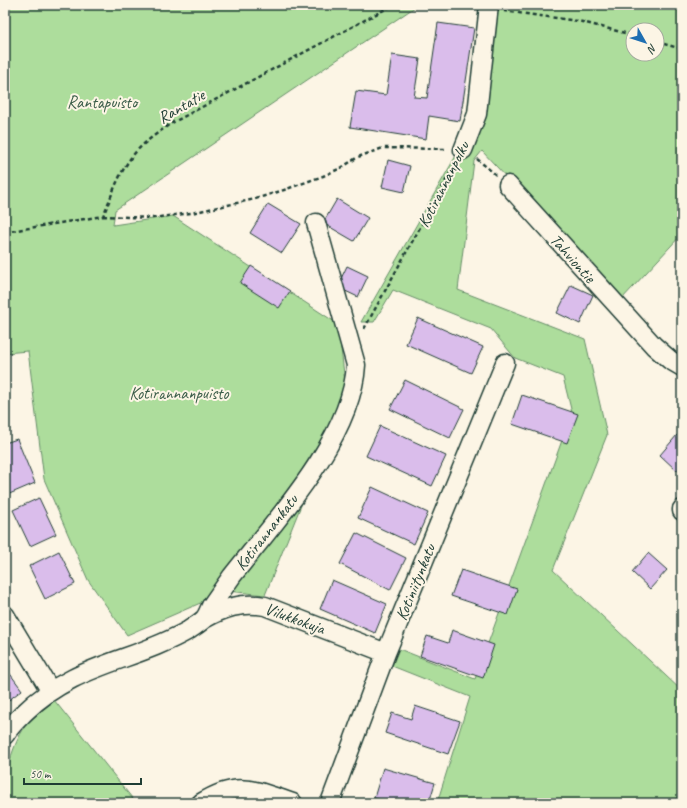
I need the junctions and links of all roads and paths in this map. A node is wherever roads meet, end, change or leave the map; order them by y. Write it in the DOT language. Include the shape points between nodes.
graph roads {
  1 [pos="393,5"];
  2 [pos="488,7"];
  3 [pos="625,33"];
  4 [pos="665,44"];
  5 [pos="682,49"];
  6 [pos="463,150"];
  7 [pos="508,185"];
  8 [pos="103,216"];
  9 [pos="316,223"];
  10 [pos="5,232"];
  11 [pos="353,349"];
  12 [pos="505,363"];
  13 [pos="682,367"];
  14 [pos="5,615"];
  15 [pos="204,619"];
  16 [pos="386,653"];
  17 [pos="50,690"];
  18 [pos="5,735"];
  19 [pos="202,803"];
  20 [pos="293,803"];
  21 [pos="330,803"];
  1 -- 8 [label="path, Rantatie" via="170,124 134,154 120,176"];
  2 -- 3 [label="path" via="578,21"];
  2 -- 6 [label="street, Kotirannanpolku" via="477,114"];
  4 -- 5 [label="path"];
  6 -- 7 [label="path"];
  6 -- 8 [label="path" via="383,148 358,157 323,176 255,199 192,213 152,218"];
  6 -- 11 [label="path, Kotirannanpolku"];
  7 -- 13 [label="street, Tahviontie" via="654,346"];
  8 -- 10 [label="path"];
  9 -- 11 [label="street, Kotirannankatu"];
  11 -- 15 [label="street, Kotirannankatu" via="356,381 341,424 310,476 223,589"];
  12 -- 16 [label="street, Kotiniitynkatu"];
  14 -- 17 [label="street"];
  15 -- 16 [label="street, Vilukkokuja" via="234,605 251,603 279,611"];
  15 -- 17 [label="street, Kotirannankatu" via="168,640 86,672"];
  16 -- 21 [label="street, Kotiniitynkatu"];
  17 -- 18 [label="street, Kotirannankatu" via="21,716"];
  19 -- 20 [label="street" via="225,790 240,788 258,791"];
}
